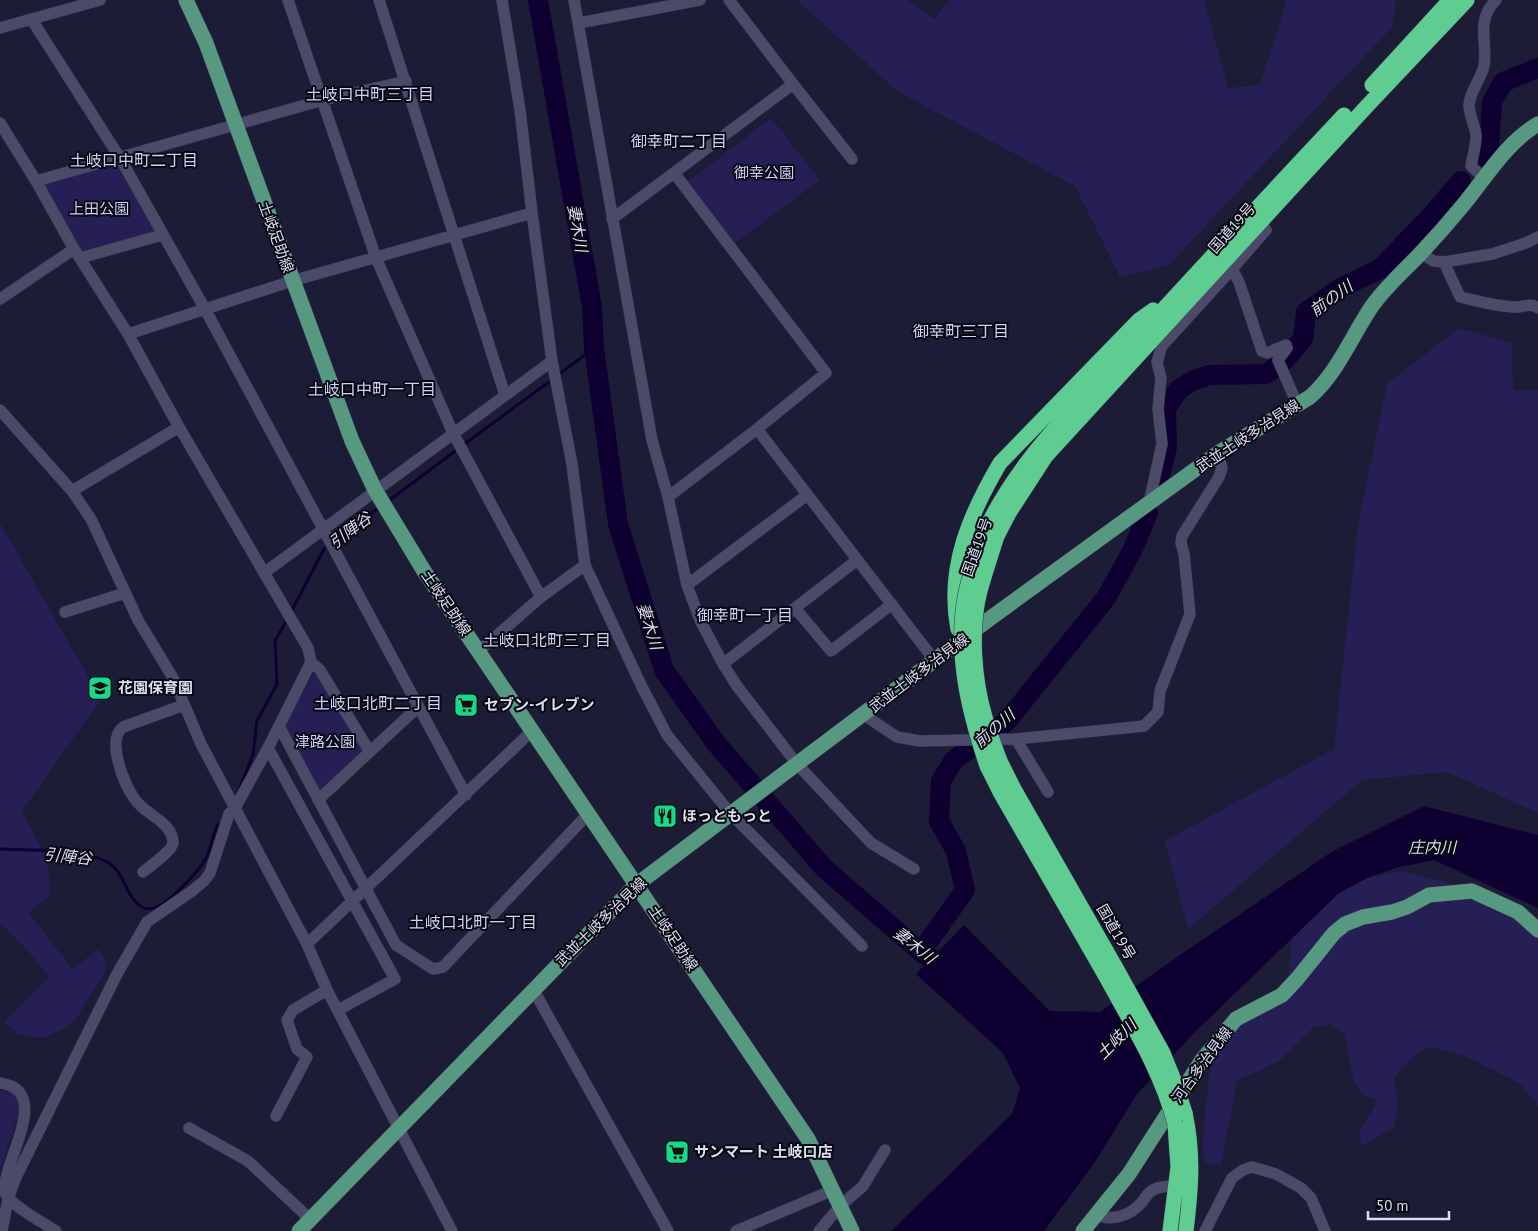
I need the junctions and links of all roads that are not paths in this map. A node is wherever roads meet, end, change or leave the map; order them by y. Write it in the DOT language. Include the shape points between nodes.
graph roads {
  1 [pos="96,0"];
  2 [pos="186,0"];
  3 [pos="288,0"];
  4 [pos="379,0"];
  5 [pos="502,0"];
  6 [pos="574,0"];
  7 [pos="700,0"];
  8 [pos="729,0"];
  9 [pos="1450,0"];
  10 [pos="1467,0"];
  11 [pos="1496,0"];
  12 [pos="32,20"];
  13 [pos="579,23"];
  14 [pos="0,28"];
  15 [pos="406,81"];
  16 [pos="793,84"];
  17 [pos="323,100"];
  18 [pos="0,124"];
  19 [pos="235,124"];
  20 [pos="1538,124"];
  21 [pos="120,158"];
  22 [pos="852,160"];
  23 [pos="675,174"];
  24 [pos="1484,178"];
  25 [pos="36,181"];
  26 [pos="532,213"];
  27 [pos="612,219"];
  28 [pos="1260,223"];
  29 [pos="455,235"];
  30 [pos="162,236"];
  31 [pos="1538,238"];
  32 [pos="1421,253"];
  33 [pos="77,254"];
  34 [pos="376,258"];
  35 [pos="1444,262"];
  36 [pos="1232,269"];
  37 [pos="292,281"];
  38 [pos="1181,289"];
  39 [pos="0,299"];
  40 [pos="205,308"];
  41 [pos="1538,308"];
  42 [pos="128,334"];
  43 [pos="552,361"];
  44 [pos="505,395"];
  45 [pos="1297,404"];
  46 [pos="0,410"];
  47 [pos="179,427"];
  48 [pos="757,429"];
  49 [pos="453,433"];
  50 [pos="1218,453"];
  51 [pos="375,490"];
  52 [pos="72,491"];
  53 [pos="807,495"];
  54 [pos="668,496"];
  55 [pos="1149,503"];
  56 [pos="324,528"];
  57 [pos="991,535"];
  58 [pos="857,560"];
  59 [pos="585,566"];
  60 [pos="264,573"];
  61 [pos="687,585"];
  62 [pos="125,593"];
  63 [pos="541,597"];
  64 [pos="892,604"];
  65 [pos="795,608"];
  66 [pos="65,612"];
  67 [pos="964,638"];
  68 [pos="479,650"];
  69 [pos="935,661"];
  70 [pos="311,662"];
  71 [pos="723,664"];
  72 [pos="184,705"];
  73 [pos="418,707"];
  74 [pos="864,715"];
  75 [pos="279,726"];
  76 [pos="533,730"];
  77 [pos="1016,739"];
  78 [pos="268,748"];
  79 [pos="370,752"];
  80 [pos="795,766"];
  81 [pos="1048,792"];
  82 [pos="466,795"];
  83 [pos="318,800"];
  84 [pos="235,808"];
  85 [pos="732,812"];
  86 [pos="589,813"];
  87 [pos="914,869"];
  88 [pos="143,872"];
  89 [pos="636,884"];
  90 [pos="367,889"];
  91 [pos="352,903"];
  92 [pos="1538,930"];
  93 [pos="307,944"];
  94 [pos="862,946"];
  95 [pos="533,989"];
  96 [pos="327,990"];
  97 [pos="338,1010"];
  98 [pos="0,1083"];
  99 [pos="276,1116"];
  100 [pos="1180,1118"];
  101 [pos="189,1128"];
  102 [pos="398,1128"];
  103 [pos="885,1150"];
  104 [pos="1176,1186"];
  105 [pos="833,1190"];
  106 [pos="8,1199"];
  107 [pos="840,1206"];
  108 [pos="1096,1214"];
  109 [pos="1212,1217"];
  110 [pos="311,1220"];
  111 [pos="850,1227"];
  112 [pos="2,1231"];
  113 [pos="56,1231"];
  114 [pos="299,1231"];
  115 [pos="452,1231"];
  116 [pos="668,1231"];
  117 [pos="736,1231"];
  118 [pos="819,1231"];
  119 [pos="1083,1231"];
  120 [pos="1170,1231"];
  121 [pos="1186,1231"];
  122 [pos="1205,1231"];
  123 [pos="1214,1231"];
  124 [pos="1325,1231"];
  1 -- 12 [label="street"];
  2 -- 19 [label="main road, 土岐足助線" via="206,43"];
  3 -- 17 [label="street"];
  4 -- 15 [label="street"];
  5 -- 26 [label="street"];
  6 -- 13 [label="street"];
  7 -- 13 [label="street"];
  8 -- 16 [label="street"];
  9 -- 38 [label="highway, 国道19号"];
  10 -- 28 [label="highway, 国道19号"];
  11 -- 24 [label="street" via="1488,8 1485,18 1484,68 1469,107 1476,136 1471,166"];
  12 -- 14 [label="street"];
  12 -- 21 [label="street"];
  13 -- 27 [label="street"];
  15 -- 17 [label="street"];
  15 -- 29 [label="street"];
  16 -- 22 [label="street"];
  16 -- 23 [label="street"];
  17 -- 19 [label="street"];
  17 -- 34 [label="street"];
  18 -- 25 [label="street"];
  19 -- 21 [label="street"];
  19 -- 37 [label="main road, 土岐足助線"];
  20 -- 24 [label="main road, 武並土岐多治見線" via="1510,146"];
  21 -- 25 [label="street"];
  21 -- 30 [label="street"];
  23 -- 27 [label="street"];
  23 -- 48 [label="street" via="826,373"];
  24 -- 32 [label="main road, 武並土岐多治見線"];
  25 -- 33 [label="street"];
  26 -- 29 [label="street"];
  26 -- 43 [label="street"];
  27 -- 54 [label="street" via="652,440"];
  28 -- 36 [label="street" via="1266,230"];
  28 -- 57 [label="highway, 国道19号" via="1046,456"];
  29 -- 34 [label="street"];
  29 -- 44 [label="street"];
  30 -- 33 [label="street"];
  30 -- 40 [label="street"];
  31 -- 35 [label="street" via="1492,254"];
  32 -- 35 [label="street" via="1433,261"];
  32 -- 45 [label="main road, 武並土岐多治見線" via="1374,302 1319,389"];
  33 -- 39 [label="street"];
  33 -- 42 [label="street"];
  34 -- 37 [label="street"];
  34 -- 49 [label="street"];
  35 -- 41 [label="street" via="1460,297"];
  36 -- 45 [label="street" via="1262,351 1267,353 1286,345 1280,364"];
  36 -- 55 [label="street" via="1158,353 1162,444"];
  37 -- 40 [label="street"];
  37 -- 51 [label="main road, 土岐足助線" via="352,441"];
  38 -- 57 [label="highway, 国道19号" via="1036,450 996,508"];
  38 -- 67 [label="highway" via="1139,320 1000,463 971,518 955,575 957,628"];
  40 -- 42 [label="street"];
  40 -- 56 [label="street"];
  42 -- 47 [label="street"];
  43 -- 44 [label="street"];
  43 -- 59 [label="street" via="572,464"];
  44 -- 49 [label="street"];
  45 -- 50 [label="main road, 武並土岐多治見線"];
  46 -- 52 [label="street"];
  47 -- 52 [label="street"];
  47 -- 60 [label="street"];
  48 -- 53 [label="street"];
  48 -- 54 [label="street"];
  49 -- 51 [label="street"];
  49 -- 63 [label="street"];
  50 -- 55 [label="main road, 武並土岐多治見線"];
  50 -- 77 [label="street" via="1222,468 1219,477 1182,536 1190,614 1160,692 1158,712 1144,726"];
  51 -- 56 [label="street"];
  51 -- 68 [label="main road, 土岐足助線" via="424,571"];
  52 -- 62 [label="street" via="91,519"];
  53 -- 58 [label="street"];
  53 -- 61 [label="street"];
  54 -- 61 [label="street"];
  55 -- 67 [label="main road, 武並土岐多治見線"];
  56 -- 60 [label="street"];
  56 -- 73 [label="street"];
  57 -- 100 [label="highway, 国道19号, bridge" via="975,621 978,688 994,763 1014,789 1111,972 1163,1053 1176,1085"];
  58 -- 64 [label="street"];
  58 -- 65 [label="street"];
  59 -- 63 [label="street"];
  59 -- 85 [label="street" via="667,735"];
  60 -- 70 [label="street" via="308,648"];
  61 -- 71 [label="street" via="700,620"];
  62 -- 66 [label="street"];
  62 -- 72 [label="street" via="173,678"];
  63 -- 68 [label="street"];
  64 -- 65 [label="street" via="831,651"];
  64 -- 69 [label="street"];
  65 -- 71 [label="street"];
  67 -- 69 [label="main road, 武並土岐多治見線"];
  68 -- 76 [label="main road, 土岐足助線"];
  69 -- 74 [label="main road, 武並土岐多治見線"];
  70 -- 75 [label="street"];
  70 -- 79 [label="street" via="320,670"];
  71 -- 80 [label="street"];
  72 -- 84 [label="street"];
  72 -- 88 [label="street" via="123,727 116,736 121,771 134,798 143,810 165,824 173,844"];
  73 -- 79 [label="street"];
  73 -- 82 [label="street"];
  74 -- 77 [label="street" via="907,740"];
  74 -- 80 [label="main road, 武並土岐多治見線"];
  75 -- 78 [label="street"];
  75 -- 83 [label="street"];
  76 -- 82 [label="street"];
  76 -- 86 [label="main road, 土岐足助線"];
  77 -- 81 [label="street"];
  78 -- 84 [label="street"];
  78 -- 91 [label="street"];
  79 -- 83 [label="street"];
  80 -- 85 [label="main road, 武並土岐多治見線"];
  80 -- 87 [label="street" via="872,843"];
  82 -- 90 [label="street"];
  83 -- 90 [label="street"];
  84 -- 93 [label="street"];
  84 -- 106 [label="street" via="229,814 213,866 204,881 147,922 114,972"];
  85 -- 89 [label="main road, 武並土岐多治見線"];
  85 -- 94 [label="street"];
  86 -- 89 [label="main road, 土岐足助線"];
  86 -- 90 [label="street" via="443,967 433,970 396,945"];
  89 -- 95 [label="main road, 武並土岐多治見線"];
  89 -- 105 [label="main road, 土岐足助線" via="808,1138"];
  90 -- 91 [label="street"];
  91 -- 93 [label="street"];
  91 -- 97 [label="street" via="395,979"];
  92 -- 108 [label="main road, 河合多治見線" via="1518,912 1472,891 1429,895 1407,907 1345,924 1282,995 1236,1019 1202,1060 1129,1174"];
  93 -- 96 [label="street"];
  95 -- 102 [label="main road, 武並土岐多治見線"];
  95 -- 116 [label="street"];
  96 -- 97 [label="street"];
  96 -- 99 [label="street" via="293,1010 286,1020 297,1049 307,1058"];
  97 -- 102 [label="street"];
  98 -- 106 [label="street" via="18,1090 23,1104 3,1176 3,1190"];
  100 -- 104 [label="highway, 国道19号"];
  100 -- 121 [label="highway, 国道19号" via="1191,1137 1191,1191"];
  101 -- 110 [label="street" via="248,1161"];
  102 -- 110 [label="main road, 武並土岐多治見線"];
  102 -- 115 [label="street"];
  103 -- 107 [label="street" via="863,1186"];
  104 -- 108 [label="street" via="1155,1189 1135,1209 1122,1216 1103,1218"];
  104 -- 120 [label="highway, 国道19号"];
  105 -- 107 [label="main road, 土岐足助線"];
  105 -- 117 [label="street"];
  106 -- 112 [label="street"];
  106 -- 113 [label="street"];
  107 -- 111 [label="main road, 土岐足助線"];
  107 -- 118 [label="street"];
  108 -- 119 [label="main road, 河合多治見線"];
  109 -- 122 [label="street"];
  109 -- 123 [label="street"];
  109 -- 124 [label="street" via="1232,1178 1252,1167 1276,1174 1301,1188 1310,1198"];
  110 -- 114 [label="main road, 武並土岐多治見線"];
}
